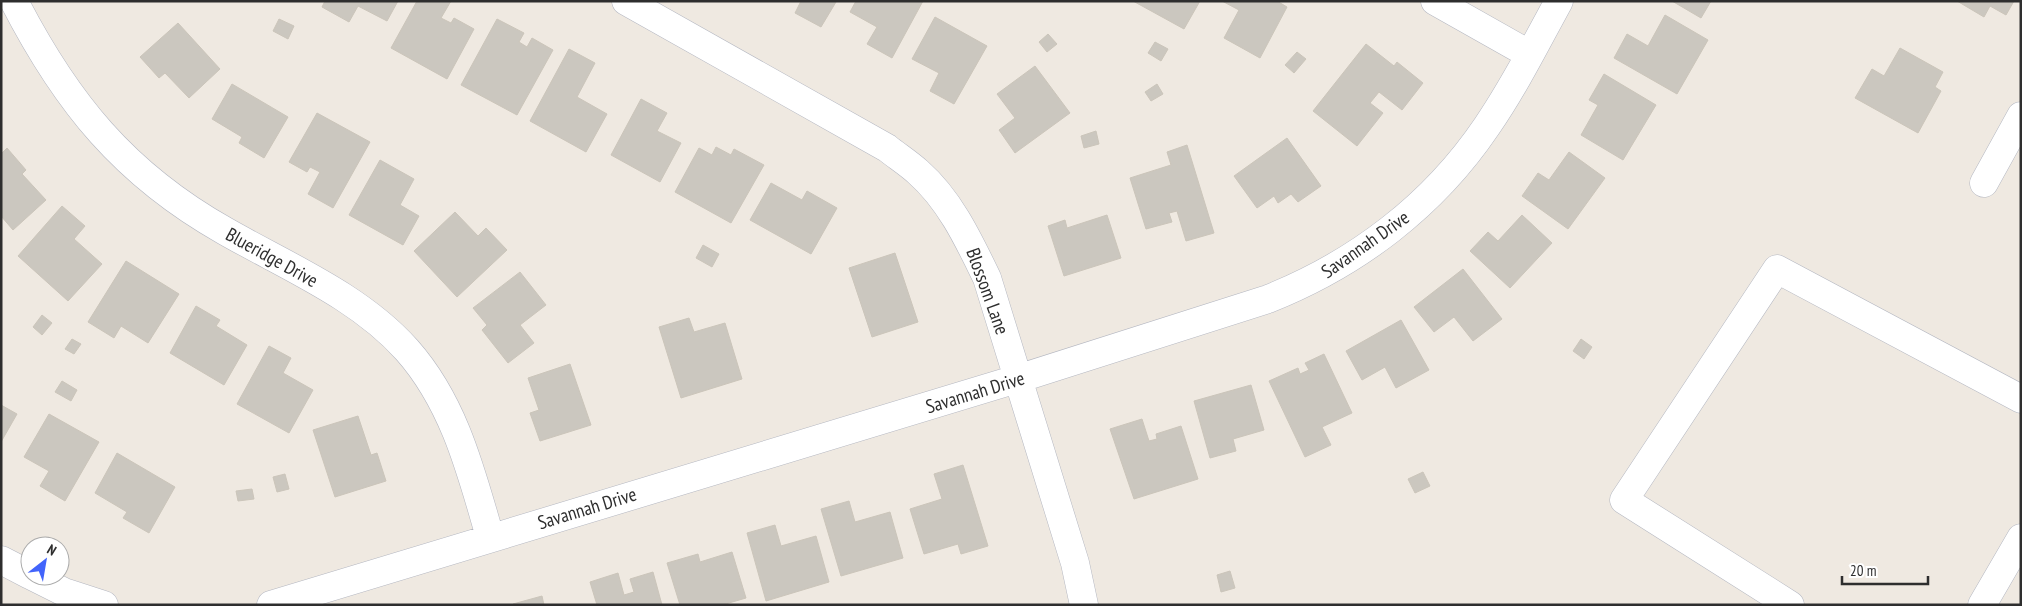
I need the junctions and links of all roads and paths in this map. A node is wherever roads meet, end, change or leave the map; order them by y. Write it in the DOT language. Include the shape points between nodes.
graph roads {
  1 [pos="14,1"];
  2 [pos="626,1"];
  3 [pos="1435,1"];
  4 [pos="1558,1"];
  5 [pos="1530,54"];
  6 [pos="2021,116"];
  7 [pos="1984,183"];
  8 [pos="1017,379"];
  9 [pos="2021,399"];
  10 [pos="490,537"];
  11 [pos="2021,538"];
  12 [pos="1,560"];
  13 [pos="20,570"];
  14 [pos="52,586"];
  15 [pos="104,605"];
  16 [pos="271,605"];
  17 [pos="1084,605"];
  18 [pos="1790,605"];
  19 [pos="1982,605"];
  1 -- 10 [label="street, Blueridge Drive" via="67,92 101,134 137,170 222,230 339,295 376,320 407,350 432,382 452,418 468,458"];
  2 -- 8 [label="street, Blossom Lane" via="847,124 919,172 945,202 987,278"];
  3 -- 5 [label="street"];
  4 -- 5 [label="street, Savannah Drive"];
  5 -- 8 [label="street, Savannah Drive" via="1488,126 1460,163 1427,199 1350,259 1308,283 1268,299"];
  6 -- 7 [label="street"];
  8 -- 10 [label="street, Savannah Drive"];
  8 -- 17 [label="street, Blossom Lane" via="1075,563"];
  9 -- 18 [label="street" via="1777,268 1624,500"];
  10 -- 16 [label="street, Savannah Drive"];
  11 -- 19 [label="street"];
  12 -- 13 [label="street"];
  14 -- 15 [label="street"];
}
